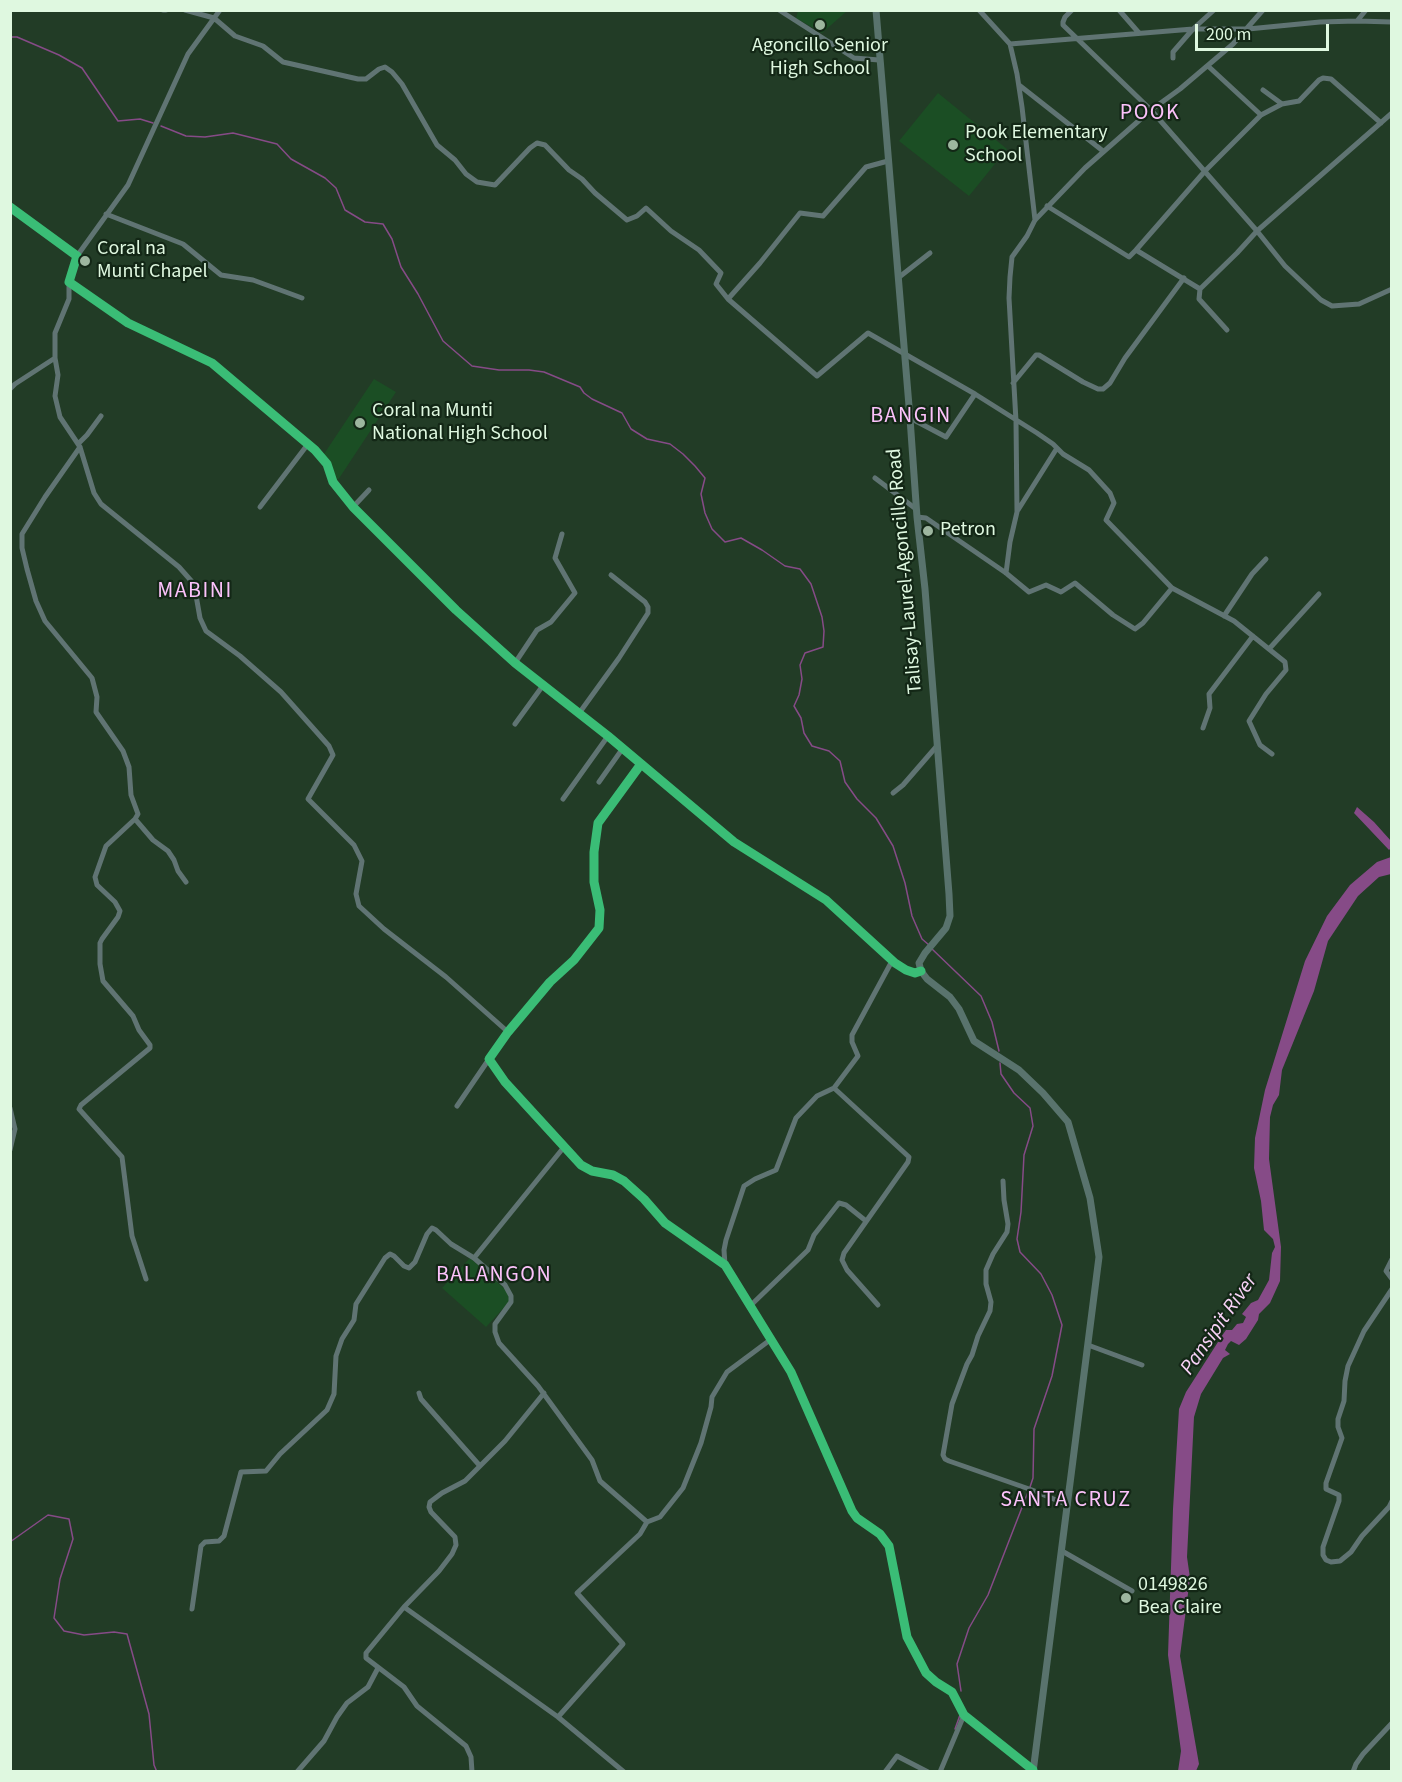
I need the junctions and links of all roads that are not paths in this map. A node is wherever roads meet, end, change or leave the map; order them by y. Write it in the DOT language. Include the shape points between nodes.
graph roads {
  1 [pos="185,10"];
  2 [pos="220,10"];
  3 [pos="779,10"];
  4 [pos="876,10"];
  5 [pos="979,10"];
  6 [pos="1072,10"];
  7 [pos="1119,10"];
  8 [pos="1214,10"];
  9 [pos="1263,10"];
  10 [pos="1366,10"];
  11 [pos="214,18"];
  12 [pos="1357,21"];
  13 [pos="1392,22"];
  14 [pos="1193,29"];
  15 [pos="1248,29"];
  16 [pos="1139,33"];
  17 [pos="1078,38"];
  18 [pos="1010,44"];
  19 [pos="1173,58"];
  20 [pos="879,60"];
  21 [pos="1208,66"];
  22 [pos="1019,85"];
  23 [pos="1263,90"];
  24 [pos="1282,105"];
  25 [pos="1151,110"];
  26 [pos="1392,113"];
  27 [pos="1261,115"];
  28 [pos="1382,123"];
  29 [pos="1103,151"];
  30 [pos="888,161"];
  31 [pos="1205,171"];
  32 [pos="1047,206"];
  33 [pos="10,207"];
  34 [pos="106,214"];
  35 [pos="1035,220"];
  36 [pos="1257,231"];
  37 [pos="1136,250"];
  38 [pos="930,253"];
  39 [pos="78,256"];
  40 [pos="898,278"];
  41 [pos="1185,278"];
  42 [pos="69,282"];
  43 [pos="1200,289"];
  44 [pos="1392,289"];
  45 [pos="302,298"];
  46 [pos="728,299"];
  47 [pos="1227,330"];
  48 [pos="905,355"];
  49 [pos="55,358"];
  50 [pos="1013,383"];
  51 [pos="10,388"];
  52 [pos="975,394"];
  53 [pos="101,416"];
  54 [pos="910,418"];
  55 [pos="1016,421"];
  56 [pos="308,444"];
  57 [pos="79,445"];
  58 [pos="1057,448"];
  59 [pos="875,477"];
  60 [pos="369,490"];
  61 [pos="260,507"];
  62 [pos="353,507"];
  63 [pos="1017,512"];
  64 [pos="916,513"];
  65 [pos="562,534"];
  66 [pos="1266,559"];
  67 [pos="1006,573"];
  68 [pos="612,575"];
  69 [pos="1172,588"];
  70 [pos="1319,594"];
  71 [pos="1224,616"];
  72 [pos="1253,636"];
  73 [pos="1269,649"];
  74 [pos="515,663"];
  75 [pos="544,684"];
  76 [pos="580,712"];
  77 [pos="515,724"];
  78 [pos="1203,728"];
  79 [pos="608,736"];
  80 [pos="936,747"];
  81 [pos="623,748"];
  82 [pos="1272,754"];
  83 [pos="641,764"];
  84 [pos="599,782"];
  85 [pos="893,793"];
  86 [pos="563,799"];
  87 [pos="135,819"];
  88 [pos="186,882"];
  89 [pos="892,961"];
  90 [pos="921,971"];
  91 [pos="508,1032"];
  92 [pos="489,1059"];
  93 [pos="834,1088"];
  94 [pos="457,1106"];
  95 [pos="10,1108"];
  96 [pos="564,1147"];
  97 [pos="10,1150"];
  98 [pos="1003,1181"];
  99 [pos="866,1221"];
  100 [pos="474,1258"];
  101 [pos="1392,1259"];
  102 [pos="725,1265"];
  103 [pos="146,1279"];
  104 [pos="1392,1280"];
  105 [pos="1392,1289"];
  106 [pos="878,1305"];
  107 [pos="749,1307"];
  108 [pos="770,1340"];
  109 [pos="1088,1345"];
  110 [pos="1142,1365"];
  111 [pos="419,1393"];
  112 [pos="544,1393"];
  113 [pos="480,1466"];
  114 [pos="1392,1500"];
  115 [pos="1068,1505"];
  116 [pos="647,1522"];
  117 [pos="1062,1551"];
  118 [pos="1132,1591"];
  119 [pos="404,1606"];
  120 [pos="192,1609"];
  121 [pos="378,1668"];
  122 [pos="964,1715"];
  123 [pos="558,1717"];
  124 [pos="1392,1722"];
  125 [pos="1033,1771"];
  126 [pos="297,1772"];
  127 [pos="472,1772"];
  128 [pos="624,1772"];
  129 [pos="885,1772"];
  130 [pos="928,1772"];
  131 [pos="940,1772"];
  132 [pos="1353,1772"];
  1 -- 11 [label="street"];
  2 -- 11 [label="street"];
  3 -- 20 [label="street" via="854,58"];
  4 -- 20 [label="main road, Talisay-Laurel-Agoncillo Road"];
  5 -- 18 [label="street"];
  6 -- 17 [label="street" via="1063,25"];
  7 -- 16 [label="street"];
  8 -- 14 [label="street"];
  9 -- 15 [label="street"];
  10 -- 12 [label="street"];
  11 -- 34 [label="street" via="188,54 128,185"];
  11 -- 46 [label="street" via="235,36 263,46 283,62 358,79 366,79 385,67 402,84 437,145 477,182 495,185 530,148 537,143 545,145 627,220 646,208 699,250 721,273 716,284"];
  12 -- 13 [label="street"];
  12 -- 15 [label="street"];
  14 -- 15 [label="street"];
  14 -- 16 [label="street"];
  14 -- 19 [label="street"];
  15 -- 21 [label="street"];
  16 -- 17 [label="street"];
  17 -- 18 [label="street"];
  17 -- 25 [label="street"];
  18 -- 22 [label="street"];
  20 -- 30 [label="main road, Talisay-Laurel-Agoncillo Road"];
  21 -- 25 [label="street"];
  21 -- 27 [label="street"];
  22 -- 29 [label="street"];
  22 -- 35 [label="street"];
  23 -- 24 [label="street"];
  24 -- 27 [label="street"];
  24 -- 28 [label="street" via="1299,101 1319,80 1326,78"];
  25 -- 29 [label="street"];
  25 -- 31 [label="street"];
  26 -- 28 [label="street"];
  27 -- 31 [label="street"];
  28 -- 36 [label="street"];
  29 -- 32 [label="street"];
  30 -- 40 [label="main road, Talisay-Laurel-Agoncillo Road"];
  30 -- 46 [label="street" via="866,167 823,216 800,213"];
  31 -- 36 [label="street"];
  31 -- 37 [label="street"];
  32 -- 35 [label="street"];
  32 -- 37 [label="street" via="1129,257"];
  33 -- 39 [label="street"];
  34 -- 39 [label="street"];
  34 -- 45 [label="street" via="183,244 220,274 253,280"];
  35 -- 50 [label="street" via="1012,257"];
  36 -- 43 [label="street"];
  36 -- 44 [label="street" via="1285,266 1332,306 1359,304"];
  37 -- 41 [label="street"];
  38 -- 40 [label="street"];
  39 -- 42 [label="street"];
  40 -- 48 [label="main road, Talisay-Laurel-Agoncillo Road"];
  41 -- 43 [label="street"];
  41 -- 50 [label="street" via="1103,389 1083,382 1039,355"];
  42 -- 49 [label="street" via="69,299 55,333"];
  42 -- 56 [label="street" via="128,323 212,363"];
  43 -- 47 [label="street" via="1199,299"];
  46 -- 48 [label="street" via="817,376 868,333"];
  48 -- 52 [label="street"];
  48 -- 54 [label="main road, Talisay-Laurel-Agoncillo Road"];
  49 -- 51 [label="street"];
  49 -- 57 [label="street" via="55,396 60,417"];
  50 -- 55 [label="street"];
  52 -- 54 [label="street" via="946,437"];
  52 -- 55 [label="street"];
  53 -- 57 [label="street"];
  54 -- 64 [label="main road, Talisay-Laurel-Agoncillo Road"];
  55 -- 58 [label="street"];
  55 -- 63 [label="street"];
  56 -- 61 [label="street"];
  56 -- 62 [label="street" via="327,464 333,482"];
  57 -- 87 [label="street" via="22,534 22,548 41,614 93,678 96,712 123,751 129,767"];
  57 -- 91 [label="street" via="101,504 179,567 194,584 206,631 281,692 329,746 333,755 308,799 354,845 362,861 356,894 359,906"];
  58 -- 63 [label="street"];
  58 -- 69 [label="street" via="1089,470 1110,494 1114,503 1106,520"];
  59 -- 64 [label="street"];
  60 -- 62 [label="street"];
  62 -- 74 [label="street"];
  63 -- 67 [label="street"];
  64 -- 67 [label="street"];
  64 -- 80 [label="main road, Talisay-Laurel-Agoncillo Road" via="926,590"];
  65 -- 74 [label="street" via="555,558 575,593 551,622 537,630"];
  66 -- 71 [label="street"];
  67 -- 69 [label="street" via="1029,592 1046,585 1061,592 1075,583 1135,629"];
  68 -- 76 [label="street" via="645,602 648,613"];
  69 -- 71 [label="street"];
  70 -- 73 [label="street"];
  71 -- 72 [label="street"];
  72 -- 73 [label="street"];
  72 -- 78 [label="street" via="1209,694 1210,708"];
  73 -- 82 [label="street" via="1285,662 1286,670 1249,721 1260,746"];
  74 -- 75 [label="street"];
  75 -- 76 [label="street"];
  75 -- 77 [label="street"];
  76 -- 79 [label="street"];
  79 -- 81 [label="street"];
  79 -- 86 [label="street"];
  80 -- 85 [label="street"];
  80 -- 90 [label="main road, Talisay-Laurel-Agoncillo Road" via="950,916 946,928 919,963"];
  81 -- 83 [label="street"];
  81 -- 84 [label="street"];
  83 -- 89 [label="street" via="734,842 826,900"];
  83 -- 91 [label="street" via="598,823 594,882 599,928"];
  87 -- 88 [label="street" via="168,851"];
  87 -- 103 [label="street" via="106,846 95,877 97,885 120,912 100,943 100,964 103,981 134,1016 151,1047 79,1109 122,1157 132,1236"];
  89 -- 90 [label="street" via="906,970"];
  89 -- 93 [label="street" via="852,1035 858,1056"];
  90 -- 109 [label="main road" via="950,997 974,1041 1019,1070 1068,1122 1090,1198 1099,1257"];
  91 -- 92 [label="street"];
  92 -- 94 [label="street"];
  92 -- 96 [label="street"];
  93 -- 99 [label="street" via="909,1157"];
  93 -- 102 [label="street" via="817,1096 796,1118 776,1170 744,1186 726,1240"];
  95 -- 97 [label="street" via="15,1129"];
  96 -- 100 [label="street"];
  96 -- 102 [label="street" via="581,1165 624,1181 665,1223"];
  98 -- 115 [label="street" via="1008,1224 986,1270 990,1311 952,1404 943,1455 949,1461"];
  99 -- 106 [label="street" via="842,1260"];
  99 -- 107 [label="street" via="839,1203 814,1235 808,1250"];
  100 -- 112 [label="street" via="505,1285 511,1296 510,1305 495,1324 499,1343"];
  100 -- 120 [label="street" via="432,1228 409,1268 390,1254 385,1258 356,1304 354,1320 342,1339 336,1356 334,1394 327,1410 266,1471 241,1472 224,1536 201,1546"];
  101 -- 104 [label="street" via="1386,1271"];
  102 -- 107 [label="street"];
  105 -- 114 [label="street" via="1364,1331 1348,1366 1338,1419 1342,1438 1326,1483 1326,1489 1339,1495 1340,1501 1323,1547 1326,1560 1340,1561 1351,1552"];
  107 -- 108 [label="street"];
  108 -- 116 [label="street" via="727,1372 712,1397 701,1443 683,1488 660,1517"];
  108 -- 122 [label="street" via="791,1372 852,1510 889,1546 907,1637 917,1657 926,1673 952,1692"];
  109 -- 110 [label="street"];
  109 -- 115 [label="main road"];
  111 -- 113 [label="street"];
  112 -- 113 [label="street"];
  112 -- 116 [label="street" via="592,1460 600,1480"];
  113 -- 119 [label="street" via="465,1481 430,1502 431,1512 455,1537 456,1545 439,1571"];
  115 -- 117 [label="main road"];
  116 -- 123 [label="street" via="640,1534 577,1593 623,1644"];
  117 -- 118 [label="street"];
  117 -- 125 [label="main road"];
  119 -- 121 [label="street" via="366,1654"];
  119 -- 123 [label="street"];
  121 -- 126 [label="street" via="368,1687 347,1703 324,1741"];
  121 -- 127 [label="street" via="404,1687 417,1706 466,1746"];
  122 -- 125 [label="street"];
  122 -- 131 [label="street"];
  123 -- 128 [label="street"];
  124 -- 132 [label="street" via="1363,1754"];
  129 -- 130 [label="street" via="897,1756"];
}
